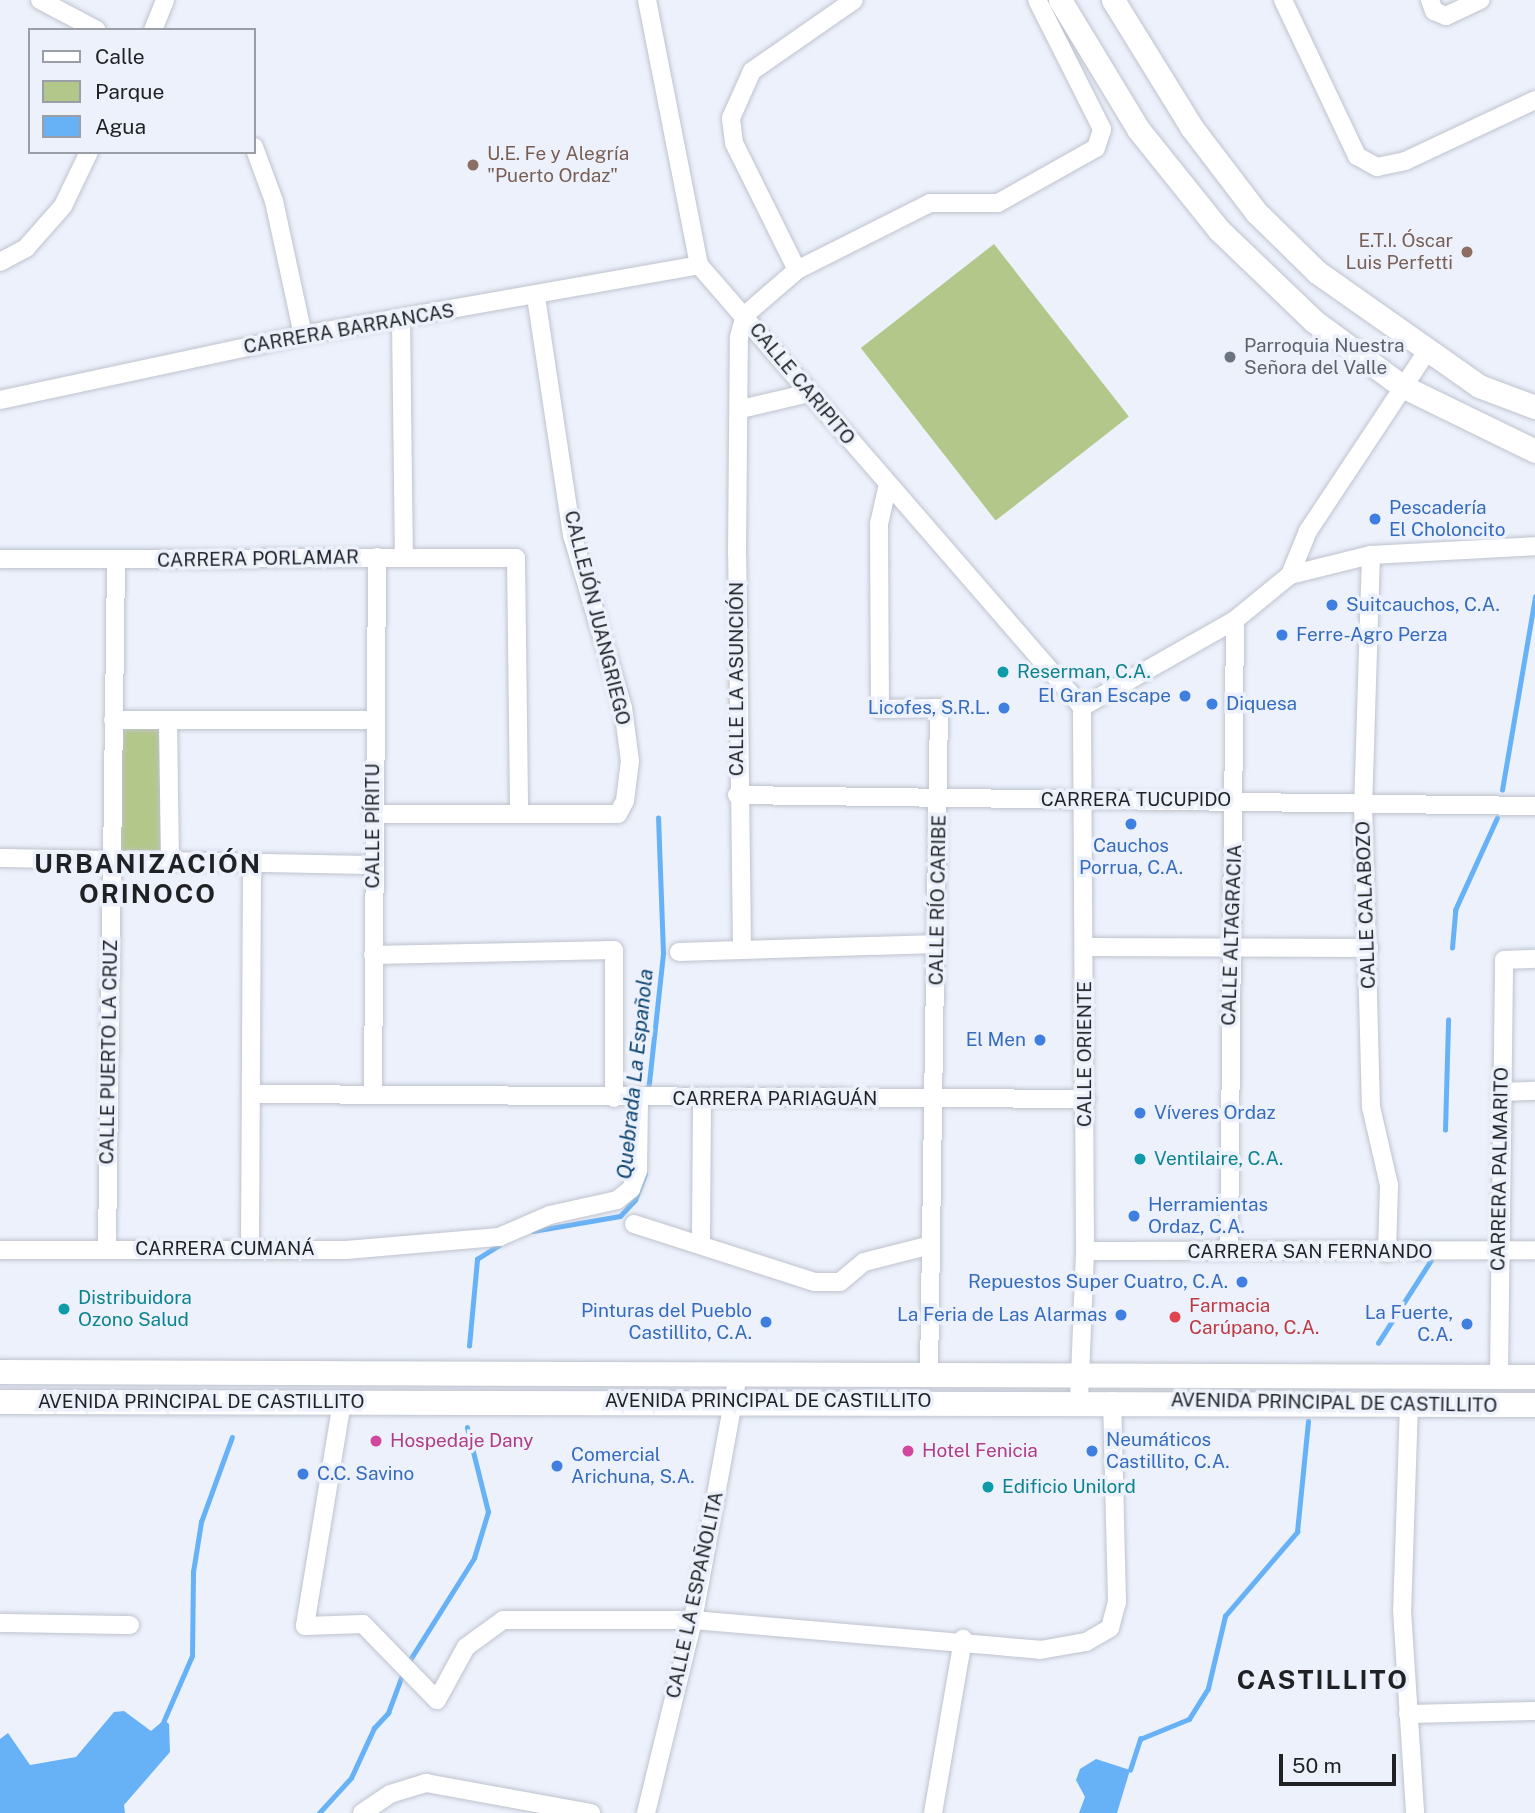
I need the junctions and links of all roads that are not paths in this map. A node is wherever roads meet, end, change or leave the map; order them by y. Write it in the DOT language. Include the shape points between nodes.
graph roads {
  1 [pos="40,0"];
  2 [pos="164,0"];
  3 [pos="647,0"];
  4 [pos="854,0"];
  5 [pos="1037,0"];
  6 [pos="1060,0"];
  7 [pos="1113,0"];
  8 [pos="1283,0"];
  9 [pos="1430,0"];
  10 [pos="1481,0"];
  11 [pos="93,28"];
  12 [pos="154,28"];
  13 [pos="1535,100"];
  14 [pos="256,152"];
  15 [pos="88,154"];
  16 [pos="0,262"];
  17 [pos="699,265"];
  18 [pos="797,270"];
  19 [pos="536,296"];
  20 [pos="745,315"];
  21 [pos="401,319"];
  22 [pos="303,335"];
  23 [pos="1427,351"];
  24 [pos="1402,386"];
  25 [pos="809,393"];
  26 [pos="0,400"];
  27 [pos="1535,407"];
  28 [pos="741,409"];
  29 [pos="1535,451"];
  30 [pos="888,484"];
  31 [pos="1535,546"];
  32 [pos="1371,555"];
  33 [pos="404,556"];
  34 [pos="377,557"];
  35 [pos="0,559"];
  36 [pos="116,562"];
  37 [pos="1290,575"];
  38 [pos="1235,620"];
  39 [pos="1082,707"];
  40 [pos="113,720"];
  41 [pos="168,720"];
  42 [pos="372,720"];
  43 [pos="737,795"];
  44 [pos="939,799"];
  45 [pos="1237,799"];
  46 [pos="1083,800"];
  47 [pos="1363,804"];
  48 [pos="1535,806"];
  49 [pos="373,814"];
  50 [pos="519,814"];
  51 [pos="0,858"];
  52 [pos="170,859"];
  53 [pos="111,860"];
  54 [pos="252,863"];
  55 [pos="373,865"];
  56 [pos="937,944"];
  57 [pos="1084,947"];
  58 [pos="1369,947"];
  59 [pos="742,949"];
  60 [pos="1230,950"];
  61 [pos="679,952"];
  62 [pos="373,955"];
  63 [pos="1535,959"];
  64 [pos="1535,1091"];
  65 [pos="1501,1092"];
  66 [pos="254,1094"];
  67 [pos="373,1095"];
  68 [pos="614,1098"];
  69 [pos="646,1098"];
  70 [pos="702,1099"];
  71 [pos="938,1099"];
  72 [pos="1086,1099"];
  73 [pos="634,1224"];
  74 [pos="701,1240"];
  75 [pos="931,1245"];
  76 [pos="250,1247"];
  77 [pos="107,1248"];
  78 [pos="0,1250"];
  79 [pos="1535,1250"];
  80 [pos="1085,1251"];
  81 [pos="1229,1251"];
  82 [pos="1387,1253"];
  83 [pos="1497,1253"];
  84 [pos="0,1372"];
  85 [pos="738,1376"];
  86 [pos="1499,1377"];
  87 [pos="1535,1377"];
  88 [pos="929,1378"];
  89 [pos="1078,1390"];
  90 [pos="1112,1401"];
  91 [pos="0,1402"];
  92 [pos="342,1402"];
  93 [pos="734,1402"];
  94 [pos="1409,1404"];
  95 [pos="1535,1405"];
  96 [pos="693,1620"];
  97 [pos="0,1623"];
  98 [pos="130,1625"];
  99 [pos="963,1639"];
  100 [pos="1535,1712"];
  101 [pos="1408,1714"];
  102 [pos="362,1813"];
  103 [pos="591,1813"];
  104 [pos="646,1813"];
  105 [pos="933,1813"];
  106 [pos="1415,1813"];
  1 -- 11 [label="street"];
  2 -- 12 [label="street"];
  3 -- 17 [label="street"];
  4 -- 18 [label="street" via="752,71 731,118 734,143"];
  5 -- 18 [label="street" via="1102,129 1096,148 998,203 930,203"];
  6 -- 24 [label="street" via="1138,129 1219,230 1314,321"];
  7 -- 23 [label="street" via="1133,43 1256,212 1317,272"];
  8 -- 13 [label="street" via="1357,156 1377,167 1405,161"];
  9 -- 10 [label="street" via="1434,11 1446,16"];
  14 -- 22 [label="street" via="274,201"];
  15 -- 16 [label="street" via="63,206 26,248"];
  17 -- 19 [label="street, CARRERA BARRANCAS"];
  17 -- 20 [label="street, CALLE CARIPITO"];
  18 -- 20 [label="street"];
  19 -- 21 [label="street, CARRERA BARRANCAS"];
  19 -- 50 [label="street, CALLEJÓN JUANGRIEGO" via="572,535 623,708 630,761 618,814"];
  20 -- 25 [label="street, CALLE CARIPITO"];
  20 -- 28 [label="street, CALLE LA ASUNCIÓN" via="739,337"];
  21 -- 22 [label="street, CARRERA BARRANCAS"];
  21 -- 33 [label="street"];
  22 -- 26 [label="street, CARRERA BARRANCAS"];
  23 -- 24 [label="street"];
  23 -- 27 [label="street" via="1479,386"];
  24 -- 29 [label="street"];
  24 -- 37 [label="street" via="1308,531"];
  25 -- 28 [label="street"];
  25 -- 30 [label="street, CALLE CARIPITO"];
  28 -- 43 [label="street, CALLE LA ASUNCIÓN"];
  30 -- 39 [label="street, CALLE CARIPITO"];
  30 -- 44 [label="street, CALLE RÍO CARIBE" via="879,524 880,709 939,708"];
  31 -- 32 [label="street"];
  32 -- 37 [label="street"];
  32 -- 47 [label="street, CALLE CALABOZO"];
  33 -- 34 [label="street, CARRERA PORLAMAR"];
  33 -- 50 [label="street, CARRERA PORLAMAR" via="516,558"];
  34 -- 36 [label="street, CARRERA PORLAMAR"];
  34 -- 42 [label="street, CALLE PÍRITU"];
  35 -- 36 [label="street, CARRERA PORLAMAR"];
  36 -- 40 [label="street, CALLE PUERTO LA CRUZ"];
  37 -- 38 [label="street"];
  38 -- 39 [label="street"];
  38 -- 45 [label="street, CALLE ALTAGRACIA"];
  39 -- 46 [label="street, CALLE ORIENTE"];
  40 -- 41 [label="street"];
  40 -- 53 [label="street, CALLE PUERTO LA CRUZ"];
  41 -- 42 [label="street"];
  41 -- 52 [label="street"];
  42 -- 49 [label="street, CALLE PÍRITU"];
  43 -- 44 [label="street, CARRERA TUCUPIDO"];
  43 -- 59 [label="street, CALLE LA ASUNCIÓN"];
  44 -- 46 [label="street, CARRERA TUCUPIDO"];
  44 -- 56 [label="street, CALLE RÍO CARIBE"];
  45 -- 46 [label="street, CARRERA TUCUPIDO"];
  45 -- 47 [label="street, CARRERA TUCUPIDO"];
  45 -- 60 [label="street, CALLE ALTAGRACIA"];
  46 -- 57 [label="street, CALLE ORIENTE"];
  47 -- 48 [label="street, CARRERA TUCUPIDO"];
  47 -- 58 [label="street, CALLE CALABOZO"];
  49 -- 50 [label="street"];
  49 -- 55 [label="street, CALLE PÍRITU"];
  51 -- 53 [label="street"];
  52 -- 53 [label="street"];
  52 -- 54 [label="street"];
  53 -- 77 [label="street, CALLE PUERTO LA CRUZ"];
  54 -- 55 [label="street"];
  54 -- 66 [label="street"];
  55 -- 62 [label="street, CALLE PÍRITU"];
  56 -- 59 [label="street"];
  56 -- 71 [label="street, CALLE RÍO CARIBE"];
  57 -- 60 [label="street"];
  57 -- 72 [label="street, CALLE ORIENTE"];
  58 -- 60 [label="street"];
  58 -- 82 [label="street, CALLE CALABOZO" via="1371,1107 1389,1185"];
  59 -- 61 [label="street"];
  60 -- 81 [label="street, CALLE ALTAGRACIA"];
  62 -- 67 [label="street, CALLE PÍRITU"];
  62 -- 68 [label="street" via="614,950"];
  63 -- 65 [label="street, CARRERA PALMARITO" via="1504,960"];
  64 -- 65 [label="street"];
  65 -- 83 [label="street, CARRERA PALMARITO"];
  66 -- 67 [label="street, CARRERA PARIAGUÁN"];
  66 -- 76 [label="street"];
  67 -- 68 [label="street, CARRERA PARIAGUÁN"];
  68 -- 69 [label="street, CARRERA PARIAGUÁN"];
  69 -- 70 [label="street, CARRERA PARIAGUÁN"];
  69 -- 76 [label="street, CARRERA CUMANÁ" via="638,1171 624,1195 499,1237 450,1246"];
  70 -- 71 [label="street, CARRERA PARIAGUÁN"];
  70 -- 74 [label="street"];
  71 -- 72 [label="street, CARRERA PARIAGUÁN"];
  71 -- 75 [label="street, CALLE RÍO CARIBE"];
  72 -- 80 [label="street, CALLE ORIENTE"];
  73 -- 74 [label="street"];
  74 -- 75 [label="street" via="815,1282 840,1282 864,1262"];
  75 -- 88 [label="street, CALLE RÍO CARIBE"];
  76 -- 77 [label="street, CARRERA CUMANÁ"];
  77 -- 78 [label="street, CARRERA CUMANÁ"];
  79 -- 83 [label="street, CARRERA SAN FERNANDO"];
  80 -- 81 [label="street, CARRERA SAN FERNANDO"];
  80 -- 89 [label="street, CALLE ORIENTE"];
  81 -- 82 [label="street, CARRERA SAN FERNANDO"];
  82 -- 83 [label="street, CARRERA SAN FERNANDO"];
  83 -- 86 [label="street, CARRERA PALMARITO"];
  84 -- 85 [label="main road, AVENIDA PRINCIPAL DE CASTILLITO"];
  85 -- 88 [label="main road, AVENIDA PRINCIPAL DE CASTILLITO"];
  85 -- 93 [label="street, CALLE LA ESPAÑOLITA"];
  86 -- 87 [label="main road, AVENIDA PRINCIPAL DE CASTILLITO"];
  86 -- 89 [label="main road, AVENIDA PRINCIPAL DE CASTILLITO"];
  88 -- 89 [label="main road, AVENIDA PRINCIPAL DE CASTILLITO"];
  89 -- 90 [label="main road, AVENIDA PRINCIPAL DE CASTILLITO"];
  89 -- 93 [label="main road, AVENIDA PRINCIPAL DE CASTILLITO"];
  90 -- 94 [label="main road, AVENIDA PRINCIPAL DE CASTILLITO"];
  90 -- 99 [label="street" via="1117,1602 1110,1628 1086,1642 1040,1650"];
  91 -- 92 [label="main road, AVENIDA PRINCIPAL DE CASTILLITO"];
  92 -- 93 [label="main road, AVENIDA PRINCIPAL DE CASTILLITO"];
  92 -- 96 [label="street" via="304,1626 363,1624 437,1700 466,1647 503,1620"];
  93 -- 96 [label="street, CALLE LA ESPAÑOLITA"];
  94 -- 95 [label="main road, AVENIDA PRINCIPAL DE CASTILLITO"];
  94 -- 101 [label="street" via="1402,1610"];
  96 -- 99 [label="street"];
  96 -- 104 [label="street, CALLE LA ESPAÑOLITA"];
  97 -- 98 [label="street"];
  99 -- 105 [label="street"];
  100 -- 101 [label="street"];
  101 -- 106 [label="street"];
  102 -- 103 [label="street" via="390,1794 426,1783"];
}
